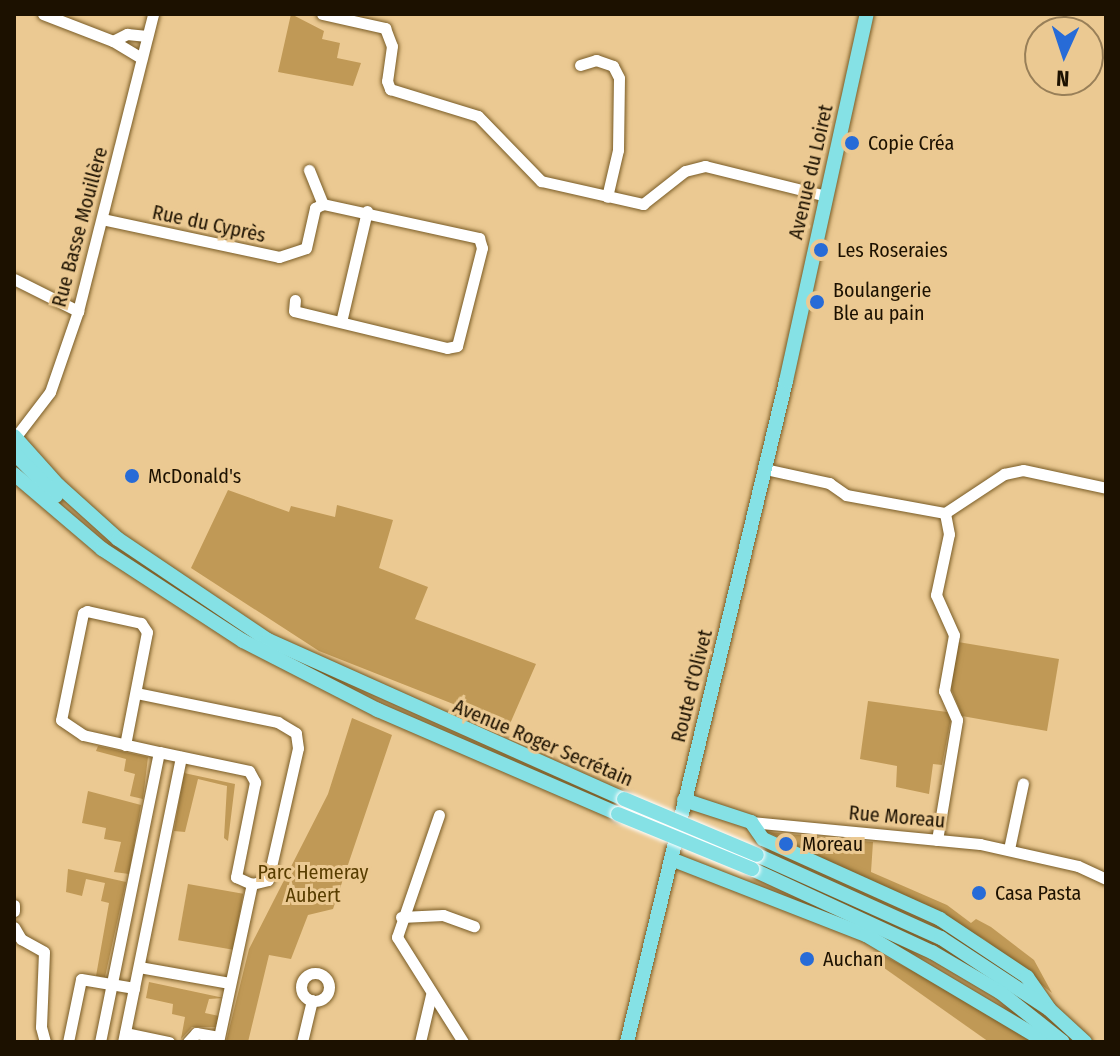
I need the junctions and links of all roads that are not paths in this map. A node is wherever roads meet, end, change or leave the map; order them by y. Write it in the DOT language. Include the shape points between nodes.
graph roads {
  1 [pos="43,14"];
  2 [pos="153,14"];
  3 [pos="322,14"];
  4 [pos="867,14"];
  5 [pos="147,36"];
  6 [pos="113,41"];
  7 [pos="141,58"];
  8 [pos="580,65"];
  9 [pos="309,170"];
  10 [pos="826,196"];
  11 [pos="607,197"];
  12 [pos="323,204"];
  13 [pos="367,211"];
  14 [pos="102,219"];
  15 [pos="14,279"];
  16 [pos="295,300"];
  17 [pos="78,311"];
  18 [pos="341,322"];
  19 [pos="792,339"];
  20 [pos="14,441"];
  21 [pos="765,469"];
  22 [pos="14,474"];
  23 [pos="1106,488"];
  24 [pos="945,513"];
  25 [pos="137,693"];
  26 [pos="125,745"];
  27 [pos="159,752"];
  28 [pos="181,757"];
  29 [pos="1023,783"];
  30 [pos="684,800"];
  31 [pos="439,815"];
  32 [pos="751,822"];
  33 [pos="937,840"];
  34 [pos="1009,849"];
  35 [pos="671,859"];
  36 [pos="754,862"];
  37 [pos="1106,879"];
  38 [pos="252,884"];
  39 [pos="129,897"];
  40 [pos="152,901"];
  41 [pos="401,917"];
  42 [pos="474,926"];
  43 [pos="14,927"];
  44 [pos="139,967"];
  45 [pos="230,983"];
  46 [pos="112,984"];
  47 [pos="134,988"];
  48 [pos="431,995"];
  49 [pos="312,1000"];
  50 [pos="1049,1009"];
  51 [pos="124,1038"];
  52 [pos="218,1040"];
  53 [pos="45,1042"];
  54 [pos="68,1042"];
  55 [pos="100,1042"];
  56 [pos="169,1042"];
  57 [pos="188,1042"];
  58 [pos="302,1042"];
  59 [pos="420,1042"];
  60 [pos="463,1042"];
  61 [pos="627,1042"];
  62 [pos="1046,1042"];
  63 [pos="1063,1042"];
  64 [pos="1085,1042"];
  1 -- 6 [label="street"];
  2 -- 5 [label="street, Rue Basse Mouillère"];
  3 -- 11 [label="street" via="385,28 392,46 390,89 474,113 512,146 533,177"];
  4 -- 10 [label="main road, Avenue du Loiret"];
  5 -- 6 [label="street" via="127,34"];
  5 -- 7 [label="street, Rue Basse Mouillère"];
  6 -- 7 [label="street"];
  7 -- 14 [label="street, Rue Basse Mouillère"];
  8 -- 11 [label="street" via="596,60 613,66 619,78 618,150"];
  9 -- 12 [label="street"];
  10 -- 11 [label="street" via="705,166 685,171 643,204"];
  10 -- 19 [label="main road, Avenue du Loiret"];
  12 -- 13 [label="street"];
  12 -- 14 [label="street, Rue du Cyprès" via="315,208 306,248 291,258"];
  13 -- 18 [label="street"];
  13 -- 18 [label="street" via="479,238 482,248 461,339 447,348"];
  14 -- 17 [label="street, Rue Basse Mouillère"];
  15 -- 17 [label="street"];
  16 -- 18 [label="street" via="294,311"];
  17 -- 20 [label="street, Rue Basse Mouillère" via="50,392"];
  19 -- 21 [label="main road, Route d'Olivet"];
  20 -- 36 [label="main road, Avenue Roger Secrétain, bridge" via="163,572 268,640"];
  21 -- 24 [label="street" via="829,483 846,495"];
  21 -- 30 [label="main road, Route d'Olivet"];
  22 -- 36 [label="main road, Avenue Roger Secrétain, bridge" via="102,549 243,641 378,710 618,814"];
  23 -- 24 [label="street" via="1023,470 1004,474"];
  24 -- 33 [label="street" via="949,534 936,595 954,635 944,691 957,720"];
  25 -- 26 [label="street"];
  25 -- 26 [label="street" via="148,640 145,627 83,613 61,720 90,737"];
  25 -- 38 [label="street" via="278,722 296,733 298,748 272,869 268,880"];
  26 -- 27 [label="street"];
  27 -- 28 [label="street"];
  27 -- 39 [label="street"];
  28 -- 38 [label="street" via="245,770 254,777 236,877"];
  28 -- 40 [label="street"];
  29 -- 34 [label="street"];
  30 -- 32 [label="main road, Rue Moreau"];
  30 -- 35 [label="main road, Route d'Olivet"];
  31 -- 41 [label="street"];
  32 -- 33 [label="street, Rue Moreau"];
  32 -- 50 [label="main road" via="763,839 940,919 990,948 1027,977"];
  33 -- 34 [label="street, Rue Moreau"];
  34 -- 37 [label="street, Rue Moreau"];
  35 -- 61 [label="main road, Route d'Olivet"];
  35 -- 62 [label="main road" via="866,935"];
  36 -- 50 [label="main road, Avenue Roger Secrétain" via="941,938"];
  36 -- 63 [label="main road, Avenue Roger Secrétain" via="932,952 1000,992"];
  38 -- 45 [label="street"];
  39 -- 40 [label="street"];
  39 -- 46 [label="street"];
  40 -- 44 [label="street"];
  41 -- 42 [label="street" via="443,915"];
  41 -- 48 [label="street" via="400,947"];
  43 -- 53 [label="street" via="21,939 44,952"];
  44 -- 45 [label="street"];
  44 -- 47 [label="street"];
  45 -- 52 [label="street"];
  46 -- 47 [label="street"];
  46 -- 54 [label="street" via="81,979"];
  46 -- 55 [label="street"];
  47 -- 51 [label="street"];
  48 -- 59 [label="street"];
  48 -- 60 [label="street"];
  49 -- 58 [label="street"];
  50 -- 64 [label="main road, Avenue Roger Secrétain"];
  51 -- 56 [label="street"];
  52 -- 57 [label="street" via="196,1033"];
}
